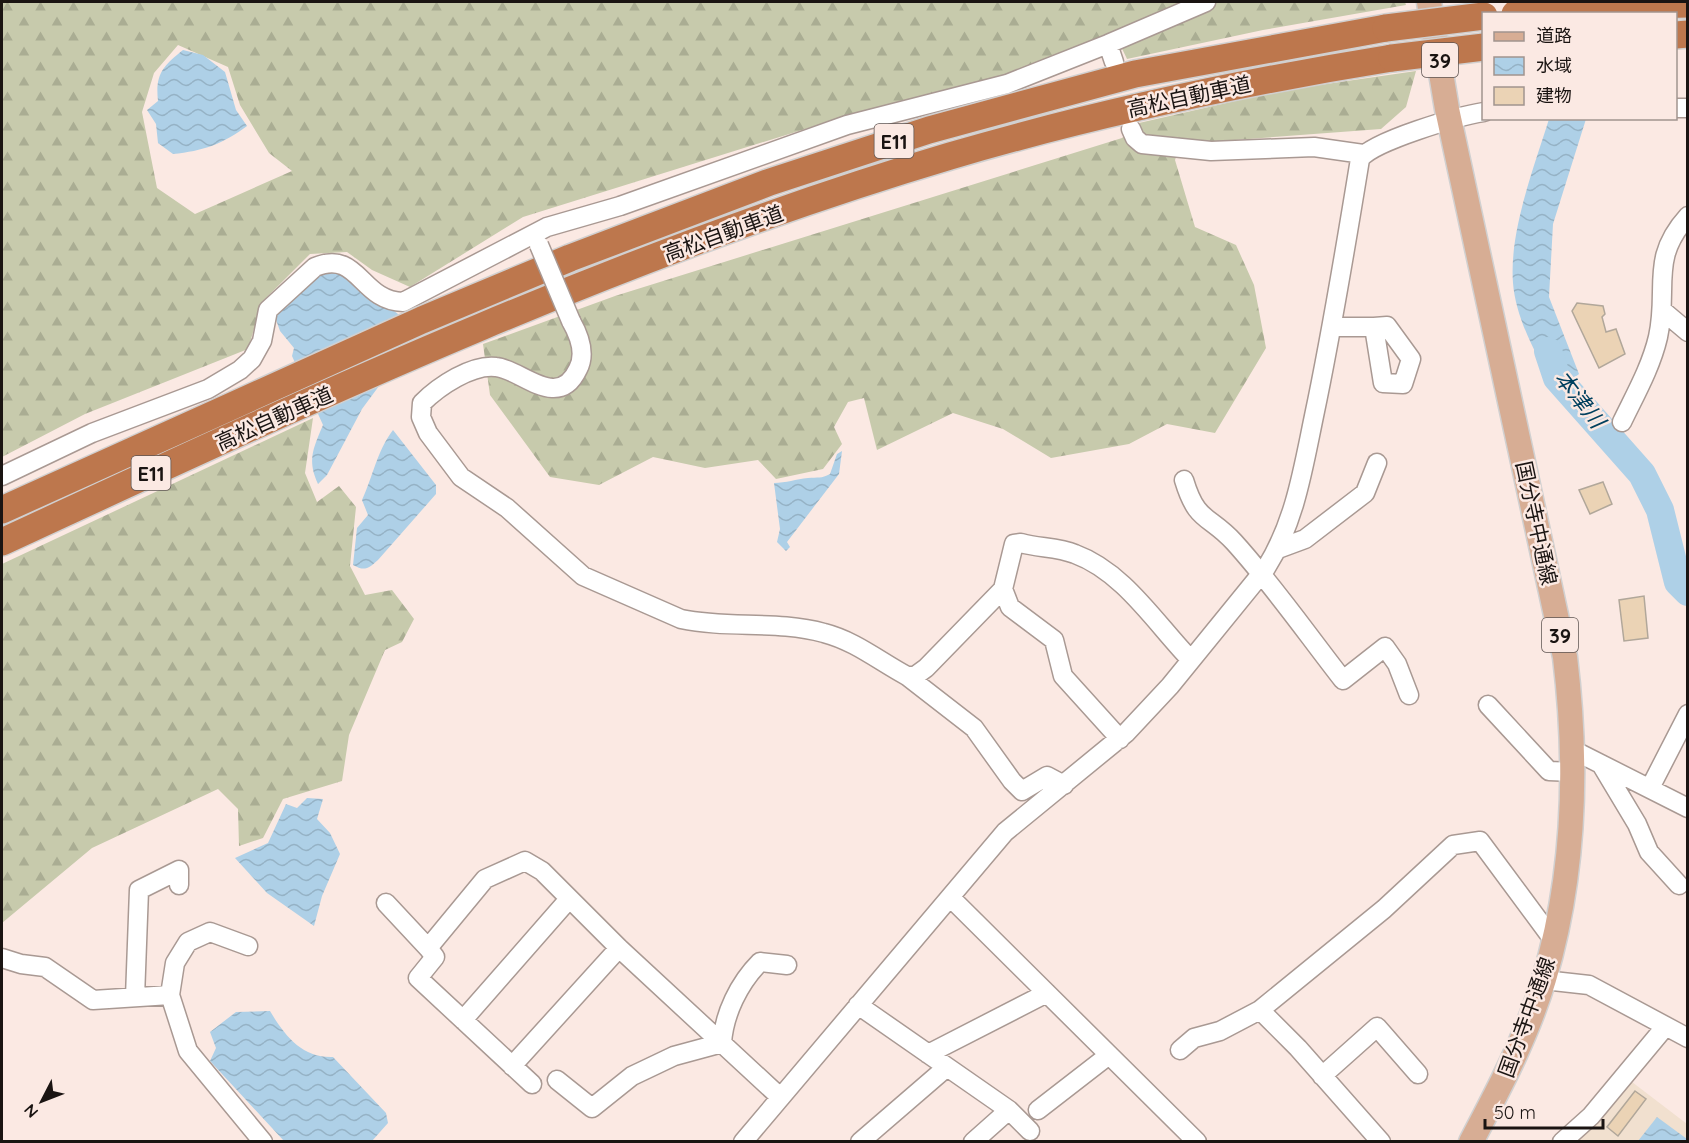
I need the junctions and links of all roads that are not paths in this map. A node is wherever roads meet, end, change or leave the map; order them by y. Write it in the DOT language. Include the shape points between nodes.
graph roads {
  1 [pos="1206,2"];
  2 [pos="1430,2"];
  3 [pos="1688,4"];
  4 [pos="1632,7"];
  5 [pos="1548,12"];
  6 [pos="1482,16"];
  7 [pos="1108,44"];
  8 [pos="1482,47"];
  9 [pos="1114,62"];
  10 [pos="1482,112"];
  11 [pos="1449,120"];
  12 [pos="1131,129"];
  13 [pos="1364,154"];
  14 [pos="1688,216"];
  15 [pos="536,239"];
  16 [pos="1663,311"];
  17 [pos="1333,327"];
  18 [pos="1374,327"];
  19 [pos="1688,332"];
  20 [pos="1622,422"];
  21 [pos="1377,463"];
  22 [pos="2,476"];
  23 [pos="1184,480"];
  24 [pos="2,510"];
  25 [pos="2,542"];
  26 [pos="1278,549"];
  27 [pos="1261,575"];
  28 [pos="1003,589"];
  29 [pos="1191,660"];
  30 [pos="907,676"];
  31 [pos="1409,695"];
  32 [pos="1488,705"];
  33 [pos="1688,714"];
  34 [pos="1120,739"];
  35 [pos="1573,761"];
  36 [pos="1601,764"];
  37 [pos="1064,785"];
  38 [pos="1650,788"];
  39 [pos="1688,808"];
  40 [pos="179,885"];
  41 [pos="1679,885"];
  42 [pos="951,898"];
  43 [pos="570,899"];
  44 [pos="386,903"];
  45 [pos="1554,941"];
  46 [pos="248,946"];
  47 [pos="428,948"];
  48 [pos="619,948"];
  49 [pos="2,958"];
  50 [pos="787,965"];
  51 [pos="1544,980"];
  52 [pos="1047,993"];
  53 [pos="170,995"];
  54 [pos="135,997"];
  55 [pos="858,1005"];
  56 [pos="1260,1010"];
  57 [pos="463,1020"];
  58 [pos="1665,1027"];
  59 [pos="1688,1038"];
  60 [pos="722,1043"];
  61 [pos="1180,1050"];
  62 [pos="928,1054"];
  63 [pos="1110,1055"];
  64 [pos="512,1066"];
  65 [pos="947,1067"];
  66 [pos="1418,1074"];
  67 [pos="1322,1076"];
  68 [pos="556,1080"];
  69 [pos="532,1084"];
  70 [pos="780,1097"];
  71 [pos="1009,1110"];
  72 [pos="1038,1110"];
  73 [pos="1030,1131"];
  74 [pos="263,1142"];
  75 [pos="743,1142"];
  76 [pos="860,1142"];
  77 [pos="973,1142"];
  78 [pos="1197,1142"];
  79 [pos="1381,1142"];
  80 [pos="1471,1142"];
  81 [pos="1562,1142"];
  1 -- 7 [label="street"];
  2 -- 11 [label="main road, 国分寺中通線 / 39"];
  3 -- 4 [label="highway"];
  4 -- 5 [label="highway, bridge"];
  6 -- 24 [label="highway, 高松自動車道 / E11, bridge" via="1386,28 1136,74 929,130 770,182 570,258 422,320"];
  7 -- 9 [label="street"];
  7 -- 15 [label="street" via="1007,84 847,125"];
  8 -- 25 [label="highway, 高松自動車道 / E11, bridge" via="1281,76 1143,104 948,157 751,222 438,346"];
  10 -- 11 [label="street"];
  11 -- 13 [label="street" via="1374,146"];
  11 -- 35 [label="main road, 国分寺中通線 / 39" via="1562,647"];
  12 -- 13 [label="street" via="1142,144 1210,151 1314,147"];
  13 -- 17 [label="street" via="1360,159"];
  14 -- 16 [label="street" via="1675,229 1663,255"];
  15 -- 22 [label="street" via="403,302 377,296 351,269 331,262 315,267 281,297 266,317 262,341 240,370 208,389 92,433"];
  15 -- 30 [label="street, bridge" via="579,341 582,357 575,374 553,388 541,387 498,367 488,367 454,380 422,403 421,417 428,433 461,477 507,508 572,568 661,611 698,623 822,632 858,645"];
  16 -- 19 [label="street"];
  16 -- 20 [label="street" via="1646,373"];
  17 -- 18 [label="street"];
  17 -- 26 [label="street" via="1302,476"];
  21 -- 26 [label="street" via="1365,493 1305,539"];
  23 -- 27 [label="street" via="1190,501 1200,515 1233,541"];
  26 -- 27 [label="street"];
  27 -- 29 [label="street"];
  27 -- 31 [label="street" via="1343,680 1385,647 1397,664"];
  28 -- 29 [label="street" via="1014,544 1075,554 1138,598"];
  28 -- 30 [label="street" via="927,668"];
  28 -- 34 [label="street" via="1010,607 1054,639 1063,676"];
  29 -- 34 [label="street"];
  30 -- 37 [label="street" via="974,728 1022,790 1047,776"];
  32 -- 35 [label="street" via="1548,771"];
  33 -- 38 [label="street"];
  34 -- 37 [label="street"];
  35 -- 36 [label="street"];
  35 -- 45 [label="main road, 国分寺中通線 / 39" via="1571,830"];
  36 -- 38 [label="street"];
  36 -- 41 [label="street" via="1638,824 1649,852"];
  37 -- 42 [label="street" via="1005,832"];
  38 -- 39 [label="street"];
  40 -- 54 [label="street" via="179,870 139,890"];
  42 -- 52 [label="street"];
  42 -- 55 [label="street"];
  43 -- 47 [label="street" via="542,871 525,861 485,879"];
  43 -- 48 [label="street"];
  43 -- 57 [label="street"];
  44 -- 47 [label="street"];
  45 -- 51 [label="main road, 国分寺中通線 / 39"];
  45 -- 56 [label="street" via="1480,842 1454,844 1384,909"];
  46 -- 53 [label="street" via="210,932 188,942 175,963"];
  47 -- 57 [label="street" via="435,957 418,978"];
  48 -- 60 [label="street"];
  48 -- 64 [label="street"];
  49 -- 54 [label="street" via="45,967 93,1000"];
  50 -- 60 [label="street" via="760,962 746,976 723,1027"];
  51 -- 58 [label="street" via="1589,985"];
  51 -- 80 [label="main road, 国分寺中通線 / 39" via="1524,1036"];
  52 -- 62 [label="street"];
  52 -- 63 [label="street"];
  53 -- 54 [label="street"];
  53 -- 74 [label="street" via="188,1051"];
  55 -- 62 [label="street"];
  55 -- 70 [label="street"];
  56 -- 61 [label="street" via="1220,1031 1194,1038"];
  56 -- 67 [label="street"];
  57 -- 64 [label="street"];
  58 -- 59 [label="street"];
  58 -- 81 [label="street" via="1591,1116"];
  60 -- 68 [label="street" via="674,1056 633,1076 592,1108"];
  60 -- 70 [label="street"];
  62 -- 65 [label="street"];
  63 -- 72 [label="street"];
  63 -- 78 [label="street"];
  64 -- 69 [label="street"];
  65 -- 71 [label="street"];
  65 -- 76 [label="street"];
  66 -- 67 [label="street" via="1377,1027"];
  67 -- 79 [label="street"];
  70 -- 75 [label="street"];
  71 -- 73 [label="street"];
  71 -- 77 [label="street"];
}
